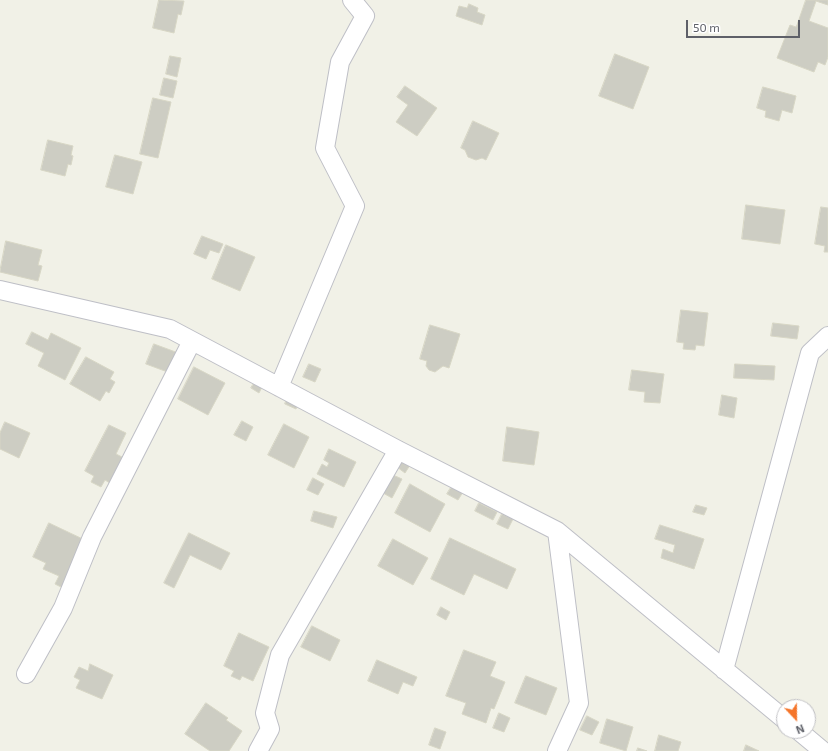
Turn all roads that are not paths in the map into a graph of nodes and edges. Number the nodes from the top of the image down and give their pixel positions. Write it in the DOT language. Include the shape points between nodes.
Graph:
graph roads {
  1 [pos="352,0"];
  2 [pos="0,290"];
  3 [pos="828,336"];
  4 [pos="192,341"];
  5 [pos="279,386"];
  6 [pos="398,450"];
  7 [pos="557,531"];
  8 [pos="724,670"];
  9 [pos="26,674"];
  10 [pos="776,712"];
  11 [pos="808,739"];
  12 [pos="258,751"];
  13 [pos="557,751"];
  14 [pos="823,751"];
  1 -- 5 [label="street" via="365,16 340,62 325,148 355,206"];
  2 -- 4 [label="street" via="170,329"];
  3 -- 8 [label="street" via="810,353"];
  4 -- 5 [label="street"];
  4 -- 9 [label="street" via="92,537 63,608"];
  5 -- 6 [label="street"];
  6 -- 7 [label="street"];
  6 -- 12 [label="street" via="280,655 265,713 270,729"];
  7 -- 8 [label="street"];
  7 -- 13 [label="street" via="579,703"];
  8 -- 10 [label="street"];
  11 -- 14 [label="street"];
}
